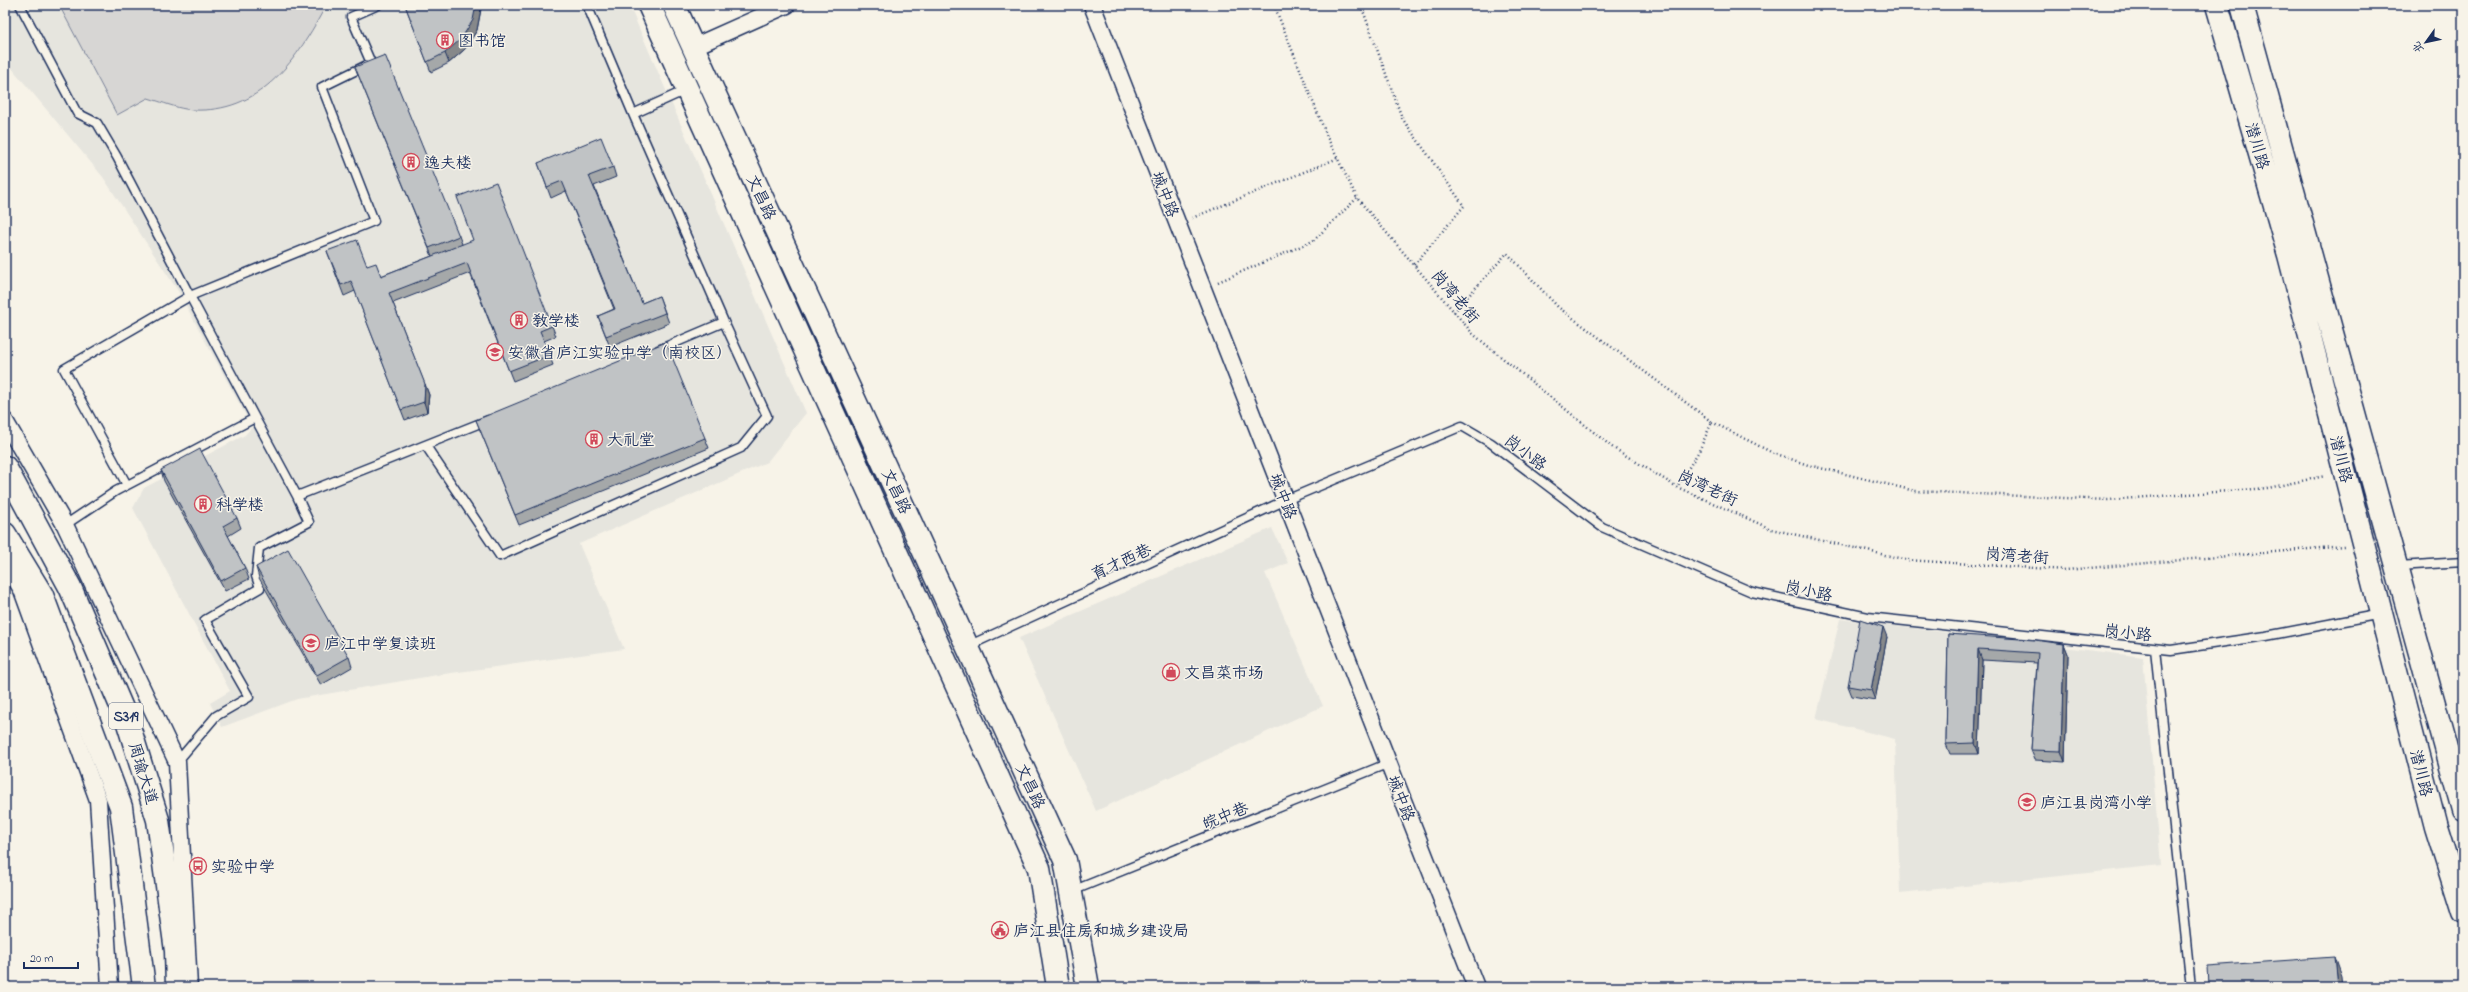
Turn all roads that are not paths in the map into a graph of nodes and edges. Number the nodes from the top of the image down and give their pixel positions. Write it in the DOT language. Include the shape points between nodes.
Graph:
graph roads {
  1 [pos="20,5"];
  2 [pos="378,5"];
  3 [pos="587,5"];
  4 [pos="649,5"];
  5 [pos="674,5"];
  6 [pos="787,5"];
  7 [pos="1092,5"];
  8 [pos="2217,5"];
  9 [pos="2242,5"];
  10 [pos="693,47"];
  11 [pos="687,90"];
  12 [pos="633,114"];
  13 [pos="190,296"];
  14 [pos="724,322"];
  15 [pos="651,352"];
  16 [pos="499,416"];
  17 [pos="255,418"];
  18 [pos="5,421"];
  19 [pos="426,446"];
  20 [pos="5,467"];
  21 [pos="127,485"];
  22 [pos="297,496"];
  23 [pos="1286,500"];
  24 [pos="65,525"];
  25 [pos="5,534"];
  26 [pos="5,561"];
  27 [pos="2463,562"];
  28 [pos="2396,566"];
  29 [pos="2382,614"];
  30 [pos="968,646"];
  31 [pos="2155,649"];
  32 [pos="177,762"];
  33 [pos="1389,763"];
  34 [pos="2463,810"];
  35 [pos="1071,892"];
  36 [pos="2463,913"];
  37 [pos="110,987"];
  38 [pos="144,987"];
  39 [pos="177,987"];
  40 [pos="189,987"];
  41 [pos="1058,987"];
  42 [pos="1088,987"];
  43 [pos="1476,987"];
  44 [pos="2191,987"];
  1 -- 13 [label="lane" via="78,113 97,123"];
  2 -- 13 [label="lane" via="351,17 371,63 322,86 374,221"];
  3 -- 12 [label="lane"];
  4 -- 11 [label="main road, 文昌路"];
  5 -- 10 [label="main road, 文昌路"];
  6 -- 10 [label="street"];
  7 -- 23 [label="street, 城中路"];
  8 -- 29 [label="main road, 潜川路" via="2289,255"];
  9 -- 28 [label="main road, 潜川路"];
  10 -- 30 [label="main road, 文昌路"];
  11 -- 12 [label="lane"];
  11 -- 41 [label="main road, 文昌路" via="1039,868"];
  12 -- 14 [label="lane"];
  13 -- 17 [label="lane"];
  13 -- 21 [label="lane" via="64,369"];
  14 -- 15 [label="lane"];
  14 -- 19 [label="lane" via="767,416 741,448 500,556"];
  16 -- 19 [label="lane"];
  17 -- 21 [label="lane"];
  17 -- 22 [label="lane"];
  18 -- 24 [label="street"];
  19 -- 22 [label="lane"];
  20 -- 39 [label="main road, 周瑜大道 / S319" via="70,586 127,720 158,820 176,951"];
  21 -- 24 [label="lane"];
  22 -- 32 [label="lane" via="309,522 259,548 256,576 260,588 205,620 250,697 216,716"];
  23 -- 30 [label="lane, 育才西巷"];
  23 -- 31 [label="lane, 岗小路" via="1462,426 1491,443 1602,527 1752,592 1868,617"];
  23 -- 33 [label="street, 城中路"];
  24 -- 32 [label="street"];
  25 -- 38 [label="main road, 周瑜大道 / S319" via="42,595 121,807"];
  26 -- 37 [label="street" via="22,590 98,800"];
  27 -- 28 [label="lane"];
  28 -- 34 [label="main road, 潜川路"];
  29 -- 31 [label="lane, 岗小路" via="2195,647"];
  29 -- 36 [label="main road, 潜川路" via="2436,827"];
  30 -- 35 [label="main road, 文昌路" via="1065,860"];
  31 -- 44 [label="lane"];
  32 -- 40 [label="street"];
  33 -- 35 [label="lane, 皖中巷"];
  33 -- 43 [label="street, 城中路"];
  35 -- 42 [label="main road, 文昌路"];
}
